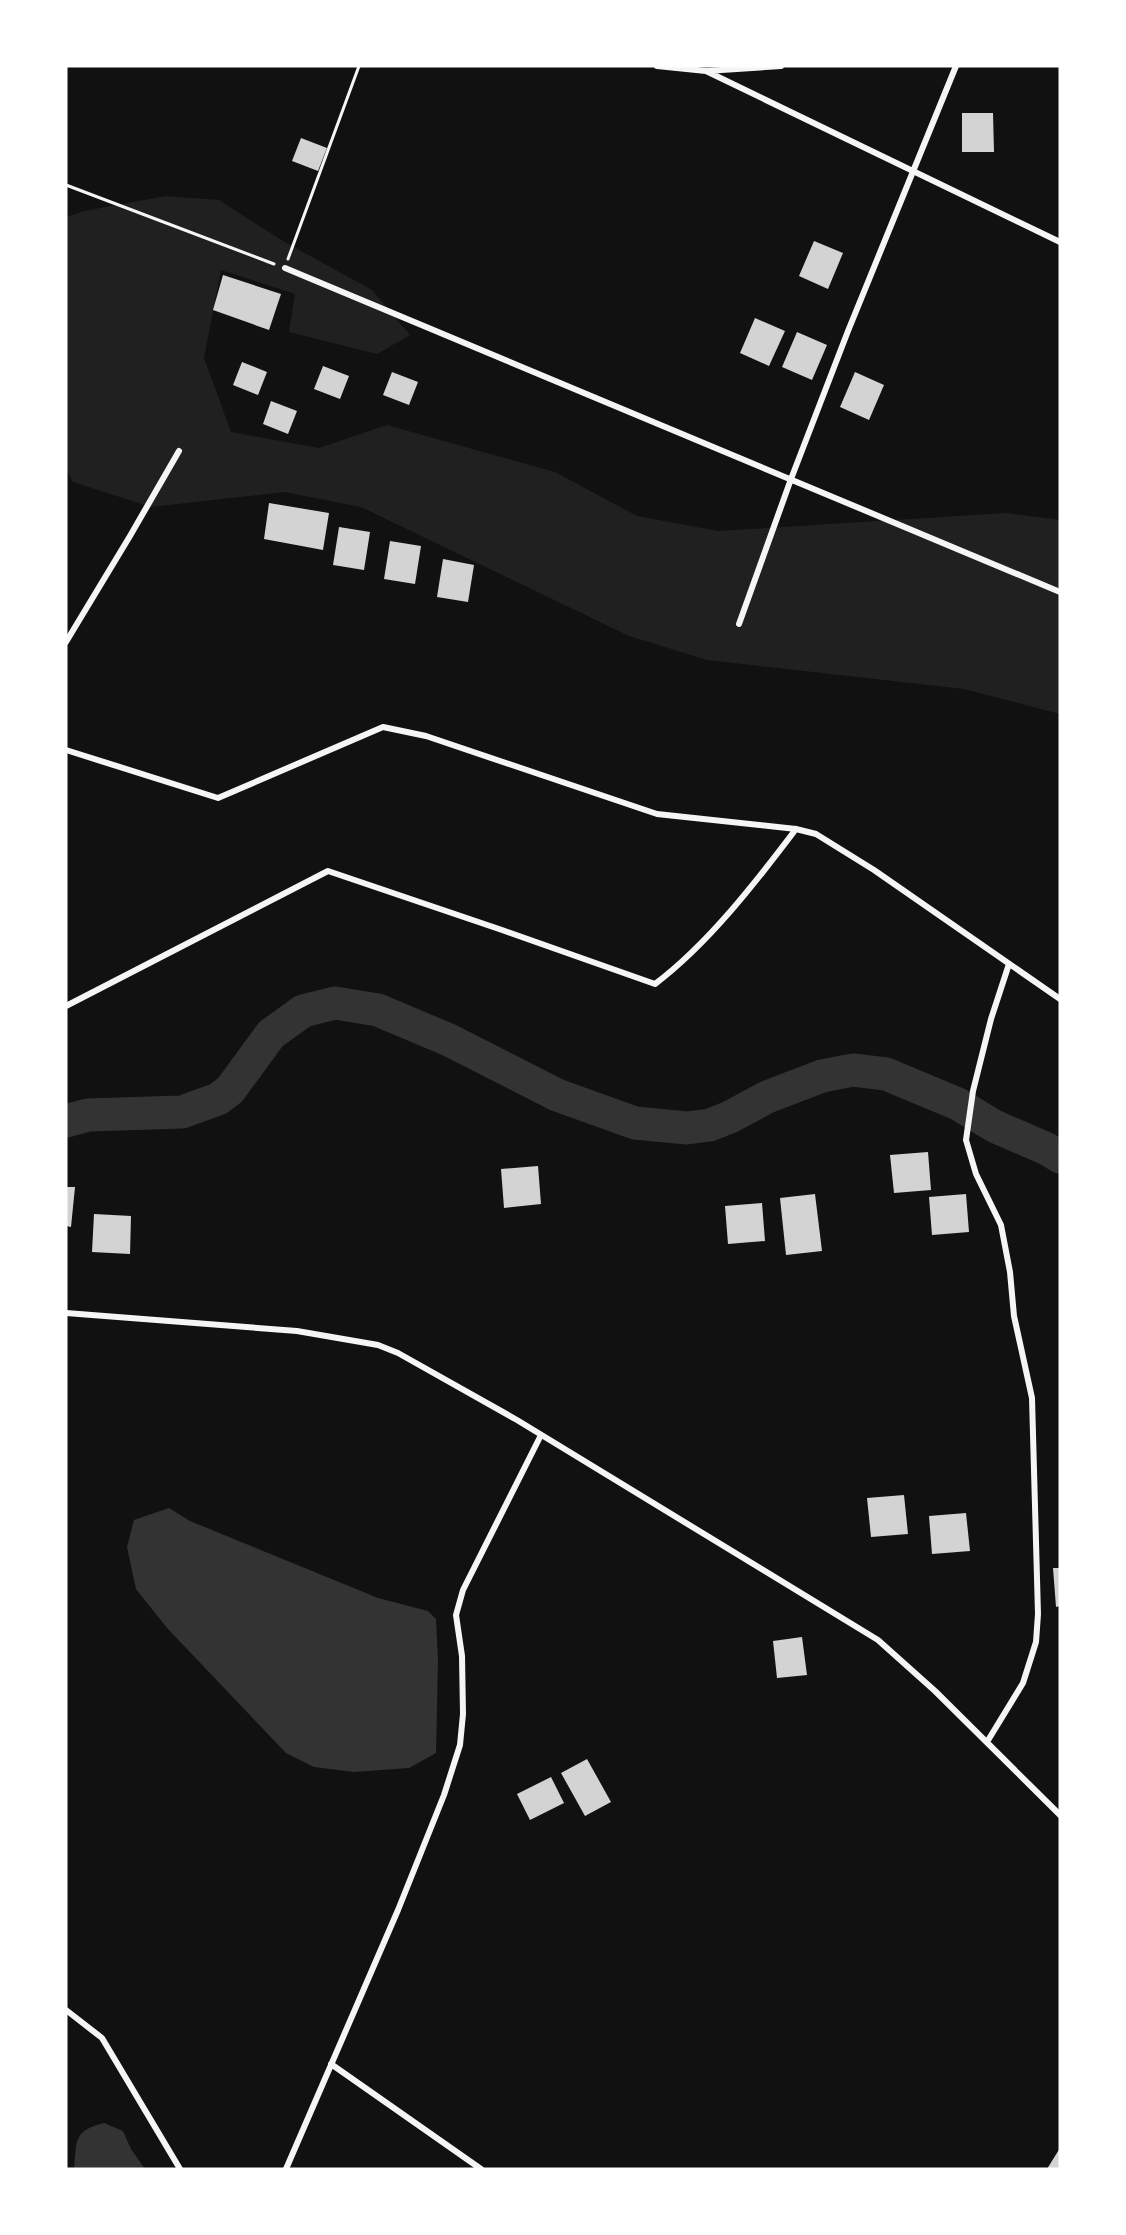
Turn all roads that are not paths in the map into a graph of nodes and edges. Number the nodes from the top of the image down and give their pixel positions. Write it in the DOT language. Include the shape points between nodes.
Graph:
graph roads {
  1 [pos="657,66"];
  2 [pos="781,66"];
  3 [pos="956,66"];
  4 [pos="706,71"];
  5 [pos="913,172"];
  6 [pos="1060,242"];
  7 [pos="285,268"];
  8 [pos="178,451"];
  9 [pos="791,479"];
  10 [pos="1060,592"];
  11 [pos="739,624"];
  12 [pos="66,642"];
  13 [pos="66,750"];
  14 [pos="796,829"];
  15 [pos="1009,964"];
  16 [pos="1060,999"];
  17 [pos="66,1006"];
  18 [pos="66,1313"];
  19 [pos="541,1435"];
  20 [pos="987,1742"];
  21 [pos="1060,1815"];
  22 [pos="66,2010"];
  23 [pos="331,2064"];
  24 [pos="180,2169"];
  25 [pos="286,2169"];
  26 [pos="481,2169"];
  1 -- 4 [label="street"];
  2 -- 4 [label="street"];
  3 -- 5 [label="street"];
  4 -- 5 [label="street"];
  5 -- 6 [label="street"];
  5 -- 9 [label="street"];
  7 -- 9 [label="street"];
  8 -- 12 [label="street"];
  9 -- 10 [label="street"];
  9 -- 11 [label="street"];
  13 -- 14 [label="street" via="218,798 383,727 426,736 657,814"];
  14 -- 15 [label="street" via="816,834 874,870"];
  14 -- 17 [label="street" via="757,882 676,968 655,984 327,871"];
  15 -- 16 [label="street"];
  15 -- 20 [label="street" via="973,1091 966,1140 976,1174 1001,1224 1014,1316 1032,1398 1038,1614 1036,1642 1023,1683"];
  18 -- 19 [label="street" via="297,1331 378,1345"];
  19 -- 20 [label="street" via="878,1640"];
  19 -- 23 [label="street" via="463,1590 456,1615 462,1656 460,1745 406,1889"];
  20 -- 21 [label="street"];
  22 -- 24 [label="street" via="102,2038"];
  23 -- 25 [label="street"];
  23 -- 26 [label="street"];
}
